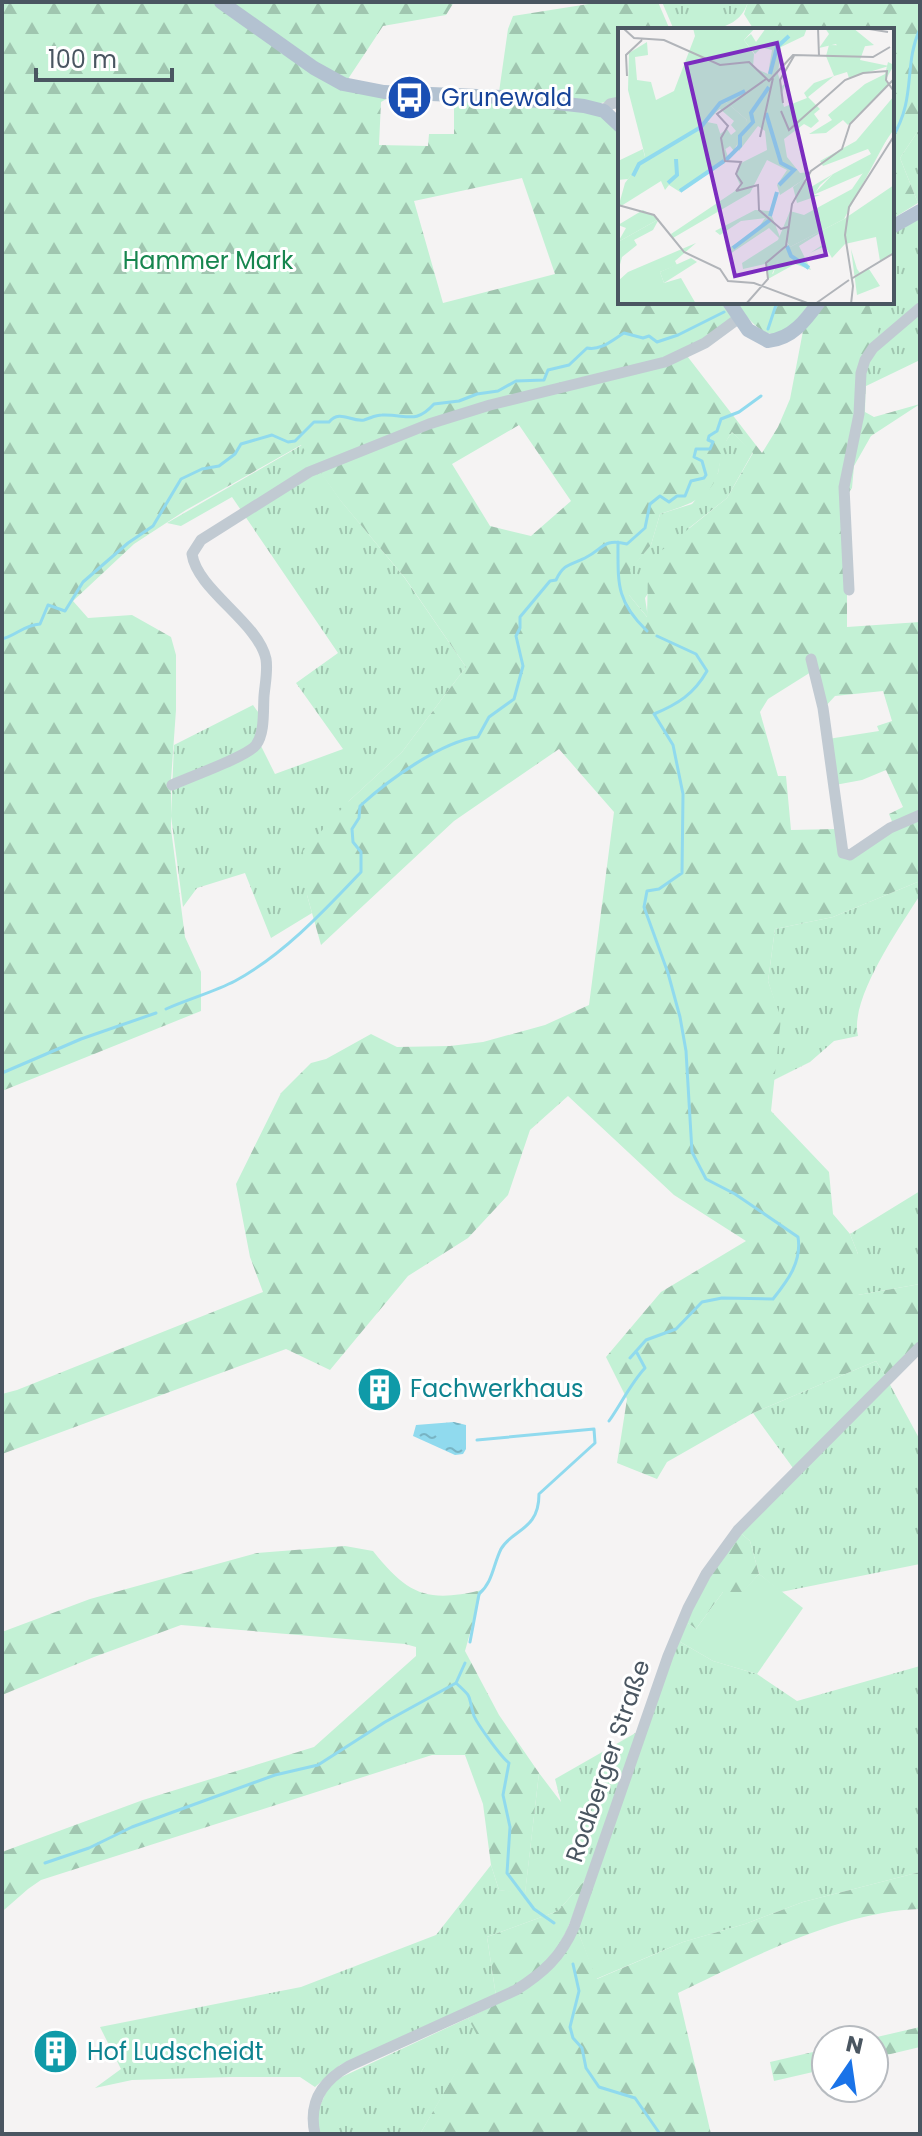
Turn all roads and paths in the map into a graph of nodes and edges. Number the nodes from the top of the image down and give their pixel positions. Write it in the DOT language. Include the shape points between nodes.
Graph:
graph roads {
  1 [pos="221,2"];
  2 [pos="618,102"];
  3 [pos="604,111"];
  4 [pos="618,124"];
  5 [pos="920,211"];
  6 [pos="894,226"];
  7 [pos="730,304"];
  8 [pos="817,304"];
  9 [pos="920,308"];
  10 [pos="739,318"];
  11 [pos="849,590"];
  12 [pos="811,659"];
  13 [pos="172,785"];
  14 [pos="920,815"];
  15 [pos="920,1347"];
  16 [pos="315,2134"];
  1 -- 3 [label="main road" via="343,84"];
  2 -- 3 [label="street"];
  3 -- 4 [label="main road"];
  5 -- 6 [label="main road"];
  7 -- 10 [label="main road"];
  8 -- 10 [label="main road" via="795,330 775,340 753,335"];
  9 -- 11 [label="street" via="873,348 861,373 859,414 844,487"];
  10 -- 13 [label="street" via="705,343 665,362 490,405 309,472 201,540 193,562 266,658 262,725 257,744 245,753"];
  12 -- 14 [label="street" via="843,853 850,855"];
  15 -- 16 [label="street, Rodberger Straße" via="738,1530 706,1574 668,1656 574,1927 556,1960 516,1990 333,2076 314,2105"];
}
